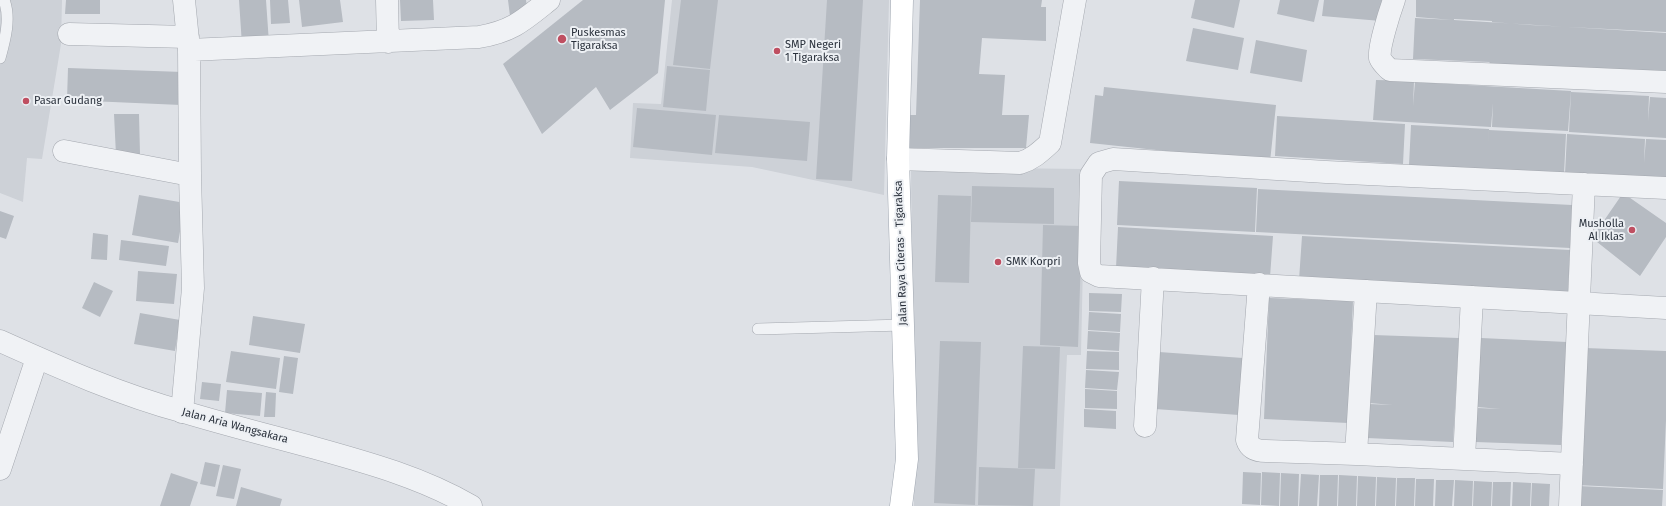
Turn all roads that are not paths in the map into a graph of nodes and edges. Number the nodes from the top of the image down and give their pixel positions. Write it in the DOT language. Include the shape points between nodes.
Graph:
graph roads {
  1 [pos="4,0"];
  2 [pos="184,0"];
  3 [pos="387,0"];
  4 [pos="550,0"];
  5 [pos="902,0"];
  6 [pos="1075,0"];
  7 [pos="1394,0"];
  8 [pos="69,34"];
  9 [pos="388,42"];
  10 [pos="189,44"];
  11 [pos="0,58"];
  12 [pos="1666,82"];
  13 [pos="64,151"];
  14 [pos="898,159"];
  15 [pos="190,175"];
  16 [pos="1584,184"];
  17 [pos="1666,188"];
  18 [pos="1153,278"];
  19 [pos="1259,284"];
  20 [pos="1366,291"];
  21 [pos="1472,297"];
  22 [pos="1579,303"];
  23 [pos="1666,308"];
  24 [pos="904,325"];
  25 [pos="758,329"];
  26 [pos="0,341"];
  27 [pos="36,358"];
  28 [pos="182,412"];
  29 [pos="1144,426"];
  30 [pos="1356,454"];
  31 [pos="1464,459"];
  32 [pos="1572,464"];
  33 [pos="0,469"];
  34 [pos="471,506"];
  35 [pos="901,506"];
  36 [pos="1570,506"];
  1 -- 11 [label="lane" via="6,34"];
  2 -- 10 [label="street"];
  3 -- 9 [label="street"];
  4 -- 9 [label="street" via="519,24 498,34"];
  5 -- 14 [label="main road, Jalan Raya Citeras - Tigaraksa"];
  6 -- 14 [label="street" via="1050,143 1035,157 1020,162"];
  7 -- 12 [label="street" via="1380,52 1383,64 1390,70"];
  8 -- 10 [label="street"];
  9 -- 10 [label="street"];
  10 -- 15 [label="street"];
  13 -- 15 [label="street"];
  14 -- 24 [label="main road, Jalan Raya Citeras - Tigaraksa"];
  15 -- 28 [label="street" via="193,288"];
  16 -- 17 [label="street"];
  16 -- 18 [label="street" via="1113,160 1099,163 1091,175 1091,272 1099,276"];
  16 -- 22 [label="street"];
  18 -- 19 [label="street"];
  18 -- 29 [label="street"];
  19 -- 20 [label="street"];
  19 -- 30 [label="street" via="1248,445 1257,451"];
  20 -- 21 [label="street"];
  20 -- 30 [label="street"];
  21 -- 22 [label="street"];
  21 -- 31 [label="street"];
  22 -- 23 [label="street"];
  22 -- 32 [label="street"];
  24 -- 25 [label="lane"];
  24 -- 35 [label="main road, Jalan Raya Citeras - Tigaraksa" via="908,459"];
  26 -- 27 [label="street, Jalan Aria Wangsakara"];
  27 -- 28 [label="street, Jalan Aria Wangsakara" via="114,389"];
  27 -- 33 [label="street"];
  28 -- 34 [label="street, Jalan Aria Wangsakara" via="363,462 406,476"];
  30 -- 31 [label="street"];
  31 -- 32 [label="street"];
  32 -- 36 [label="street"];
}
